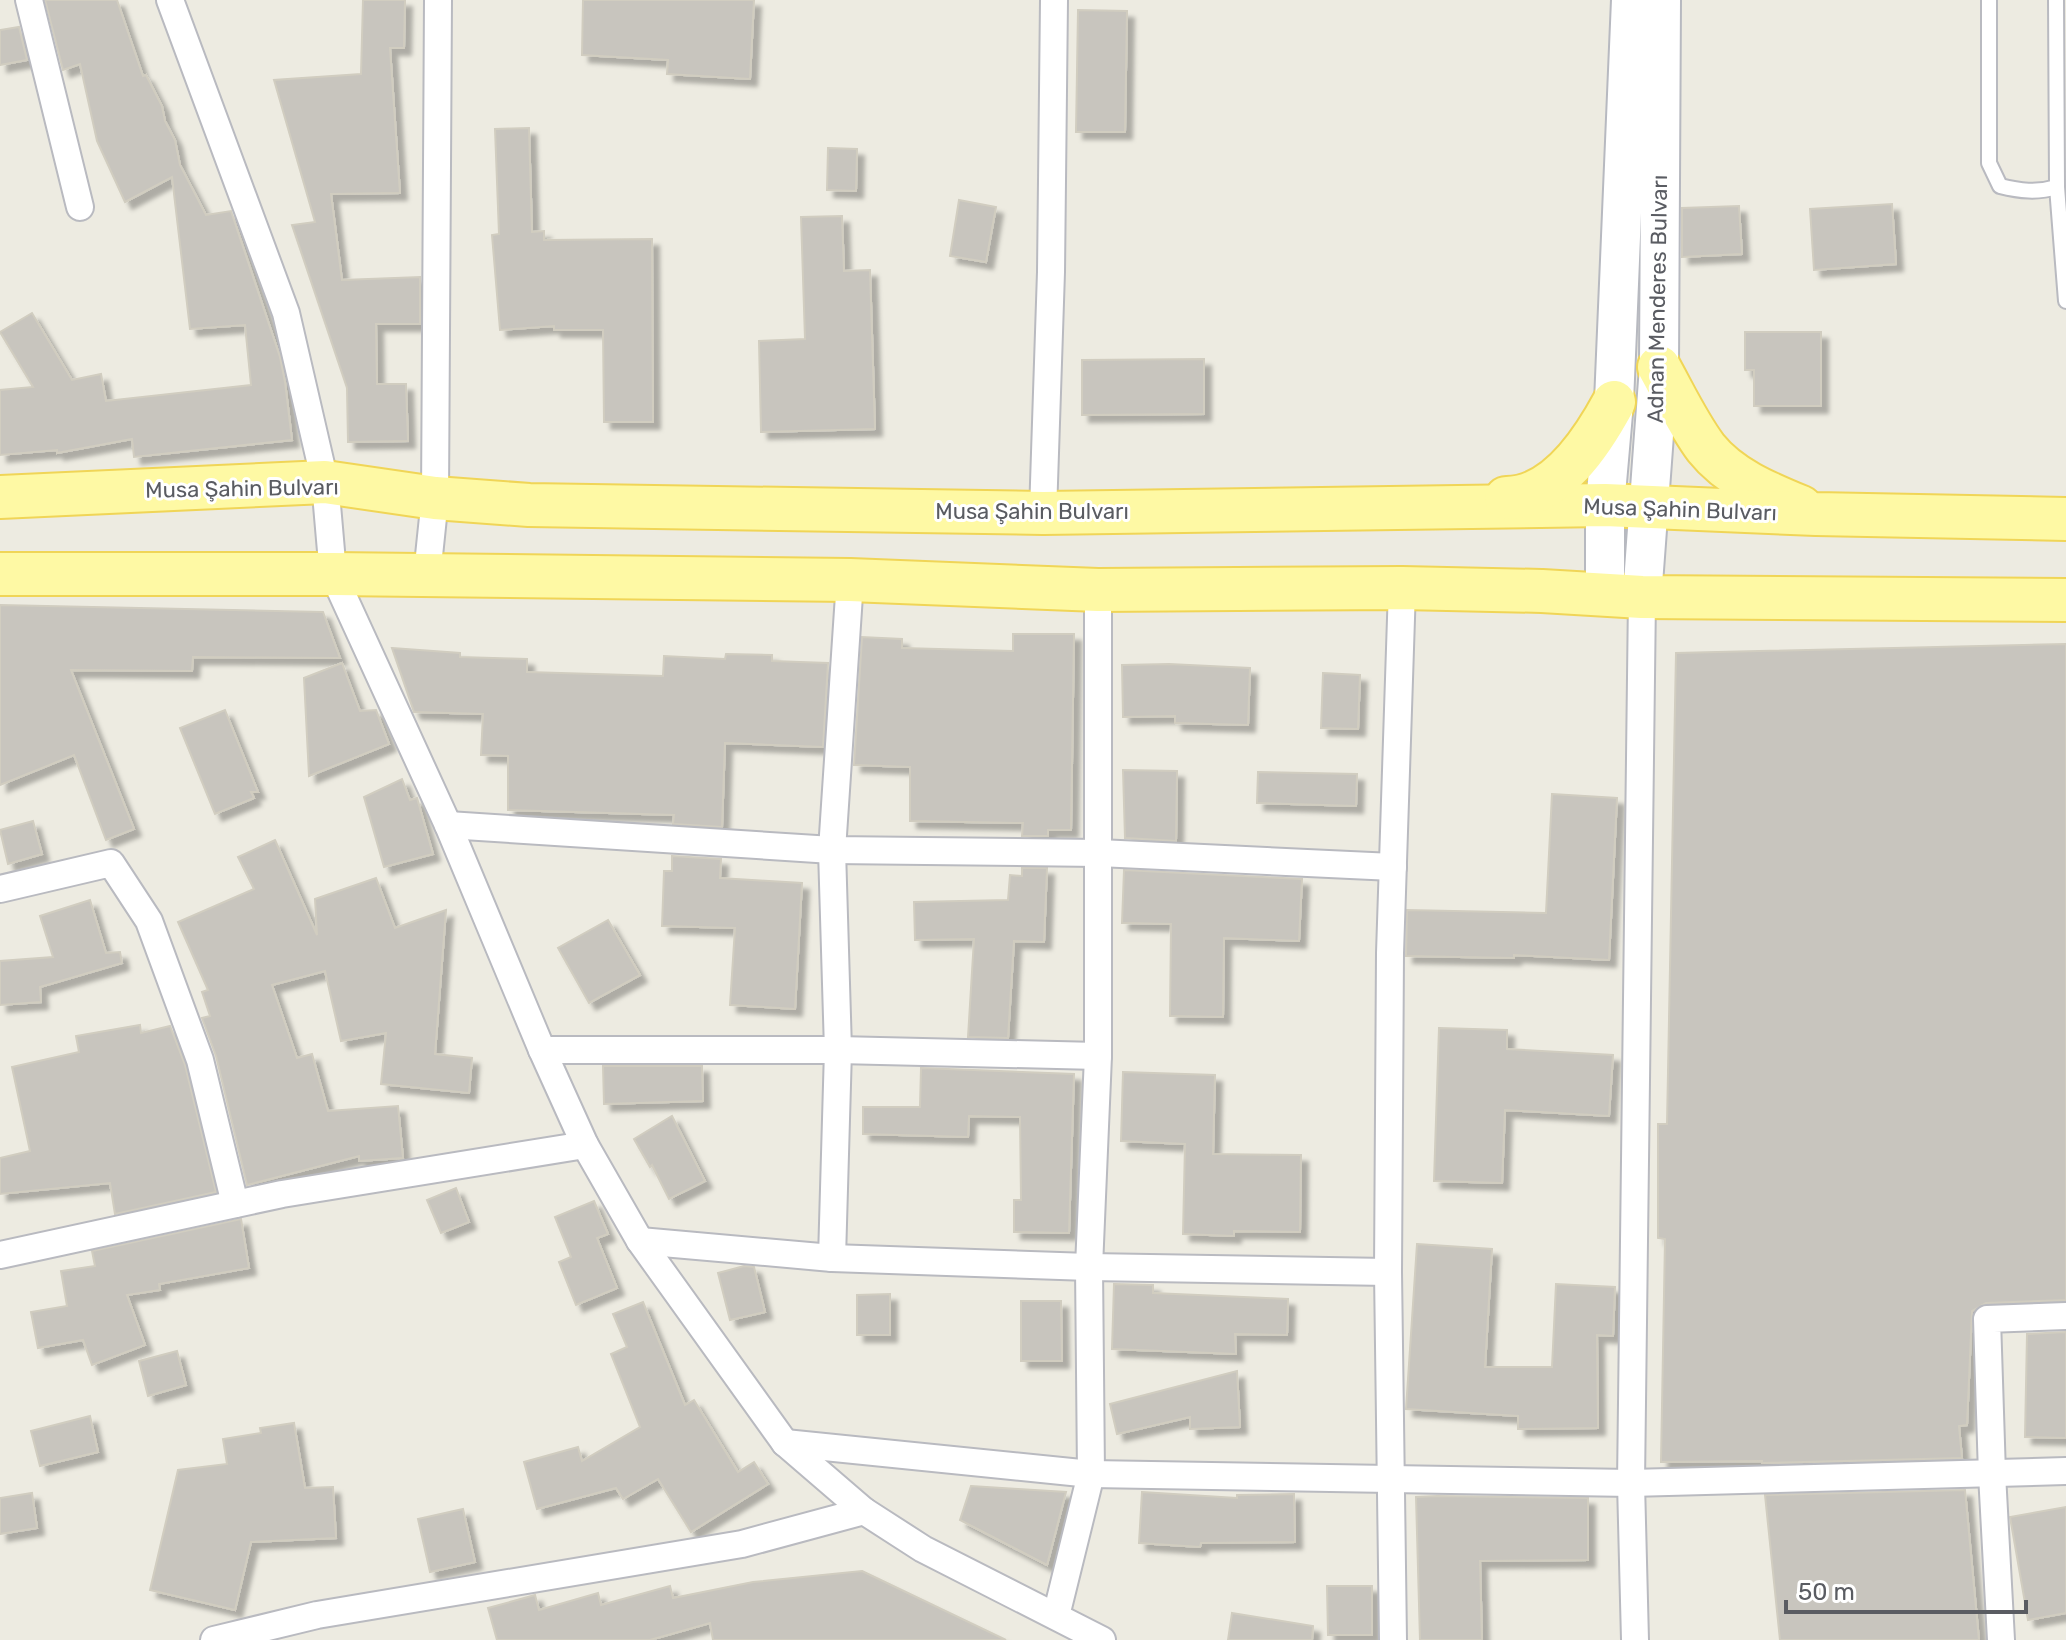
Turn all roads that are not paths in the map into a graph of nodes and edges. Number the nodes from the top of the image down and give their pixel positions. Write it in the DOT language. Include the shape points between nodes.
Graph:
graph roads {
  1 [pos="29,0"];
  2 [pos="170,0"];
  3 [pos="438,0"];
  4 [pos="1054,0"];
  5 [pos="1631,0"];
  6 [pos="1661,0"];
  7 [pos="1989,0"];
  8 [pos="2056,0"];
  9 [pos="2057,187"];
  10 [pos="80,207"];
  11 [pos="2066,301"];
  12 [pos="1659,367"];
  13 [pos="1614,402"];
  14 [pos="325,482"];
  15 [pos="0,497"];
  16 [pos="435,498"];
  17 [pos="1605,505"];
  18 [pos="1650,509"];
  19 [pos="1043,513"];
  20 [pos="1816,514"];
  21 [pos="2066,519"];
  22 [pos="0,574"];
  23 [pos="333,574"];
  24 [pos="427,575"];
  25 [pos="850,580"];
  26 [pos="1402,588"];
  27 [pos="1098,590"];
  28 [pos="1624,596"];
  29 [pos="2066,600"];
  30 [pos="448,825"];
  31 [pos="832,850"];
  32 [pos="1099,853"];
  33 [pos="1393,867"];
  34 [pos="0,889"];
  35 [pos="542,1050"];
  36 [pos="838,1050"];
  37 [pos="1098,1056"];
  38 [pos="585,1145"];
  39 [pos="235,1204"];
  40 [pos="640,1241"];
  41 [pos="0,1255"];
  42 [pos="832,1258"];
  43 [pos="1089,1267"];
  44 [pos="1388,1272"];
  45 [pos="2066,1316"];
  46 [pos="785,1443"];
  47 [pos="2066,1471"];
  48 [pos="1091,1474"];
  49 [pos="1992,1474"];
  50 [pos="1391,1478"];
  51 [pos="1631,1483"];
  52 [pos="864,1511"];
  53 [pos="1056,1616"];
  54 [pos="319,1628"];
  55 [pos="214,1640"];
  56 [pos="1102,1640"];
  57 [pos="1393,1640"];
  58 [pos="1635,1640"];
  59 [pos="2001,1640"];
  1 -- 10 [label="street"];
  2 -- 14 [label="street" via="286,313"];
  3 -- 16 [label="street"];
  4 -- 19 [label="street"];
  5 -- 13 [label="main road, Adnan Menderes Bulvarı"];
  6 -- 12 [label="main road, Adnan Menderes Bulvarı"];
  7 -- 9 [label="lane" via="1989,163 2000,186 2024,191"];
  8 -- 9 [label="lane"];
  9 -- 11 [label="lane"];
  12 -- 18 [label="main road, Adnan Menderes Bulvarı"];
  12 -- 20 [label="main road" via="1707,448 1731,472"];
  13 -- 17 [label="main road, Adnan Menderes Bulvarı"];
  13 -- 19 [label="main road" via="1596,435 1556,478 1515,498 1168,497"];
  14 -- 15 [label="main road, Musa Şahin Bulvarı"];
  14 -- 16 [label="main road, Musa Şahin Bulvarı"];
  14 -- 23 [label="street"];
  16 -- 19 [label="main road, Musa Şahin Bulvarı" via="529,505"];
  16 -- 24 [label="street"];
  17 -- 18 [label="main road, Musa Şahin Bulvarı"];
  17 -- 19 [label="main road, Musa Şahin Bulvarı"];
  17 -- 28 [label="main road, Adnan Menderes Bulvarı"];
  18 -- 20 [label="main road, Musa Şahin Bulvarı"];
  18 -- 28 [label="main road, Adnan Menderes Bulvarı"];
  20 -- 21 [label="main road, Musa Şahin Bulvarı"];
  22 -- 23 [label="main road"];
  23 -- 24 [label="main road"];
  23 -- 30 [label="street"];
  24 -- 25 [label="main road"];
  25 -- 27 [label="main road"];
  25 -- 31 [label="street"];
  26 -- 27 [label="main road"];
  26 -- 28 [label="main road"];
  26 -- 33 [label="street"];
  27 -- 32 [label="street"];
  28 -- 29 [label="main road"];
  28 -- 51 [label="street"];
  30 -- 31 [label="street"];
  30 -- 35 [label="street"];
  31 -- 32 [label="street"];
  31 -- 36 [label="street"];
  32 -- 33 [label="street"];
  32 -- 37 [label="street"];
  33 -- 44 [label="street"];
  34 -- 39 [label="street" via="111,863 149,921 200,1060"];
  35 -- 36 [label="street"];
  35 -- 38 [label="street"];
  36 -- 37 [label="street"];
  36 -- 42 [label="street"];
  37 -- 43 [label="street"];
  38 -- 39 [label="street"];
  38 -- 40 [label="street"];
  39 -- 41 [label="street"];
  40 -- 42 [label="street"];
  40 -- 46 [label="street"];
  42 -- 43 [label="street"];
  43 -- 44 [label="street"];
  43 -- 48 [label="street"];
  44 -- 50 [label="street"];
  45 -- 49 [label="street" via="1987,1319"];
  46 -- 48 [label="street"];
  46 -- 52 [label="street"];
  47 -- 49 [label="street"];
  48 -- 50 [label="street"];
  48 -- 53 [label="street"];
  49 -- 51 [label="street"];
  49 -- 59 [label="street"];
  50 -- 51 [label="street"];
  50 -- 57 [label="street"];
  51 -- 58 [label="street"];
  52 -- 53 [label="street" via="923,1549"];
  52 -- 54 [label="street" via="742,1544"];
  53 -- 56 [label="street"];
  54 -- 55 [label="street"];
}
